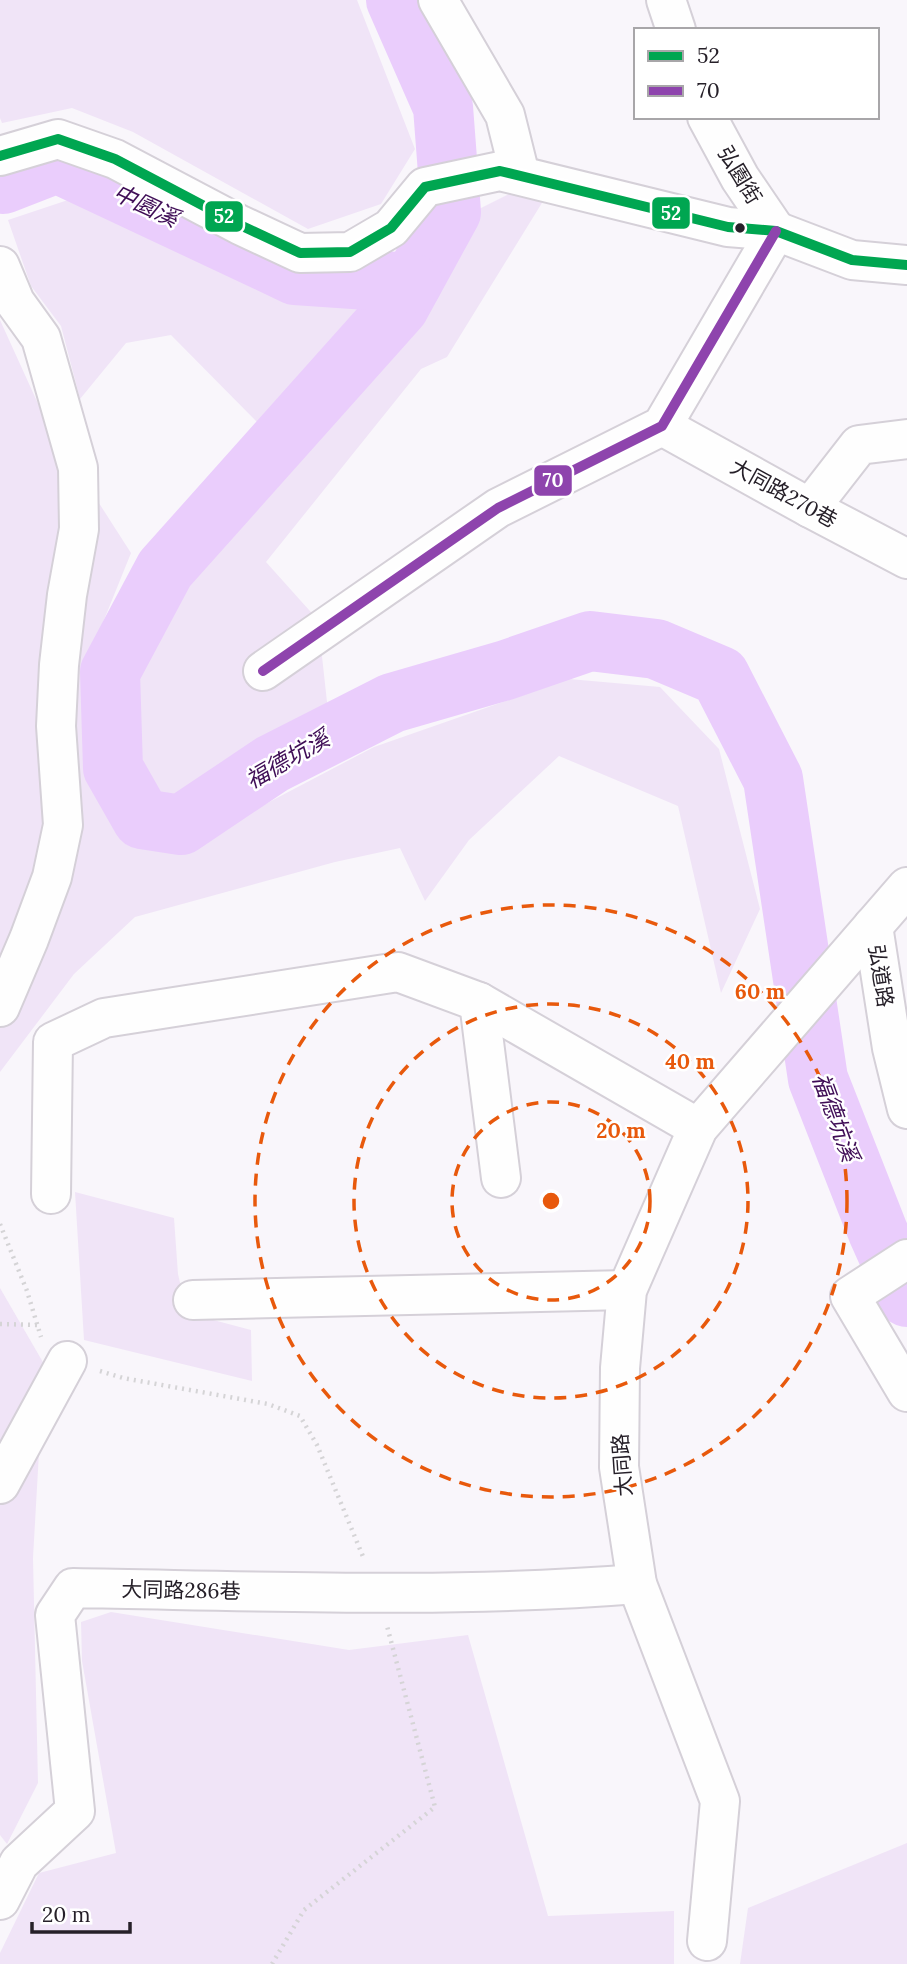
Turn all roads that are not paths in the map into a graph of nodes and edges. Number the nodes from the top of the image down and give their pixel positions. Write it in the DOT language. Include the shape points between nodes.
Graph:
graph roads {
  1 [pos="438,0"];
  2 [pos="666,0"];
  3 [pos="675,28"];
  4 [pos="708,119"];
  5 [pos="0,156"];
  6 [pos="510,173"];
  7 [pos="776,231"];
  8 [pos="907,265"];
  9 [pos="0,266"];
  10 [pos="8,305"];
  11 [pos="662,426"];
  12 [pos="907,439"];
  13 [pos="810,508"];
  14 [pos="907,559"];
  15 [pos="263,671"];
  16 [pos="907,887"];
  17 [pos="873,926"];
  18 [pos="479,1002"];
  19 [pos="0,1007"];
  20 [pos="907,1109"];
  21 [pos="698,1128"];
  22 [pos="502,1178"];
  23 [pos="51,1194"];
  24 [pos="907,1259"];
  25 [pos="627,1290"];
  26 [pos="193,1300"];
  27 [pos="67,1361"];
  28 [pos="907,1392"];
  29 [pos="0,1484"];
  30 [pos="637,1584"];
  31 [pos="0,1900"];
  32 [pos="707,1941"];
  1 -- 6 [label="street" via="505,115"];
  2 -- 3 [label="street"];
  4 -- 7 [label="street, 弘園街"];
  5 -- 6 [label="street" via="58,139 115,159 300,253 350,252 391,228 425,187"];
  6 -- 7 [label="street" via="728,227"];
  7 -- 8 [label="street" via="852,260"];
  7 -- 11 [label="street"];
  9 -- 10 [label="street"];
  10 -- 19 [label="street" via="41,338 78,468 79,529 59,665 56,726 63,825 52,877"];
  11 -- 13 [label="street, 大同路270巷"];
  11 -- 15 [label="street" via="498,508"];
  12 -- 13 [label="street" via="859,445"];
  13 -- 14 [label="street, 大同路270巷"];
  16 -- 17 [label="street"];
  17 -- 20 [label="street, 弘道路" via="892,1048"];
  17 -- 21 [label="street, 大同路"];
  18 -- 21 [label="street"];
  18 -- 22 [label="street"];
  18 -- 23 [label="street" via="398,972 104,1018 53,1042"];
  21 -- 25 [label="street, 大同路"];
  24 -- 28 [label="street" via="849,1296"];
  25 -- 26 [label="street"];
  25 -- 30 [label="street, 大同路" via="619,1467"];
  27 -- 29 [label="street"];
  30 -- 31 [label="street, 大同路286巷" via="378,1594 73,1588 55,1615 75,1811 19,1863"];
  30 -- 32 [label="street, 大同路" via="720,1801"];
}
